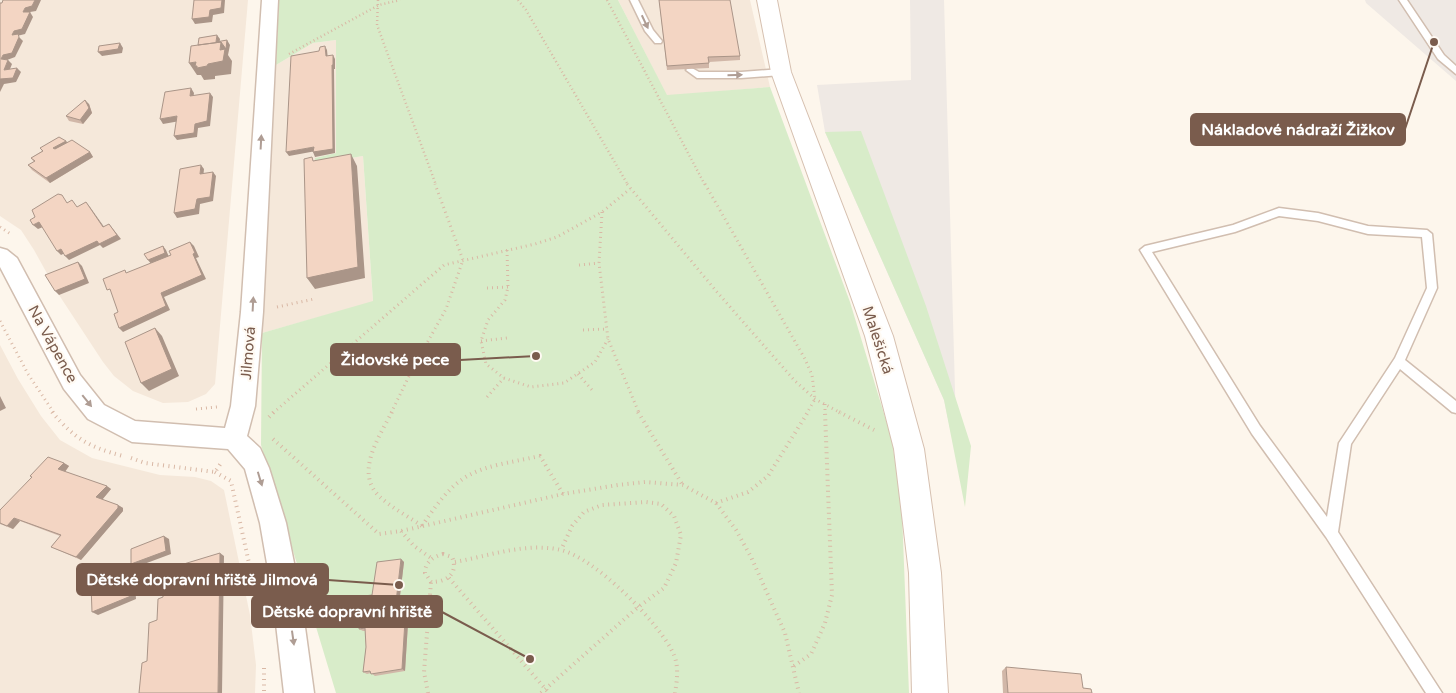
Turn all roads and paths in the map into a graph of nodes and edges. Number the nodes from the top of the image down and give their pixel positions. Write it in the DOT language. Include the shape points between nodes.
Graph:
graph roads {
  1 [pos="270,0"];
  2 [pos="378,0"];
  3 [pos="400,0"];
  4 [pos="518,0"];
  5 [pos="608,0"];
  6 [pos="634,0"];
  7 [pos="767,0"];
  8 [pos="1403,0"];
  9 [pos="379,5"];
  10 [pos="658,41"];
  11 [pos="284,56"];
  12 [pos="690,70"];
  13 [pos="1456,71"];
  14 [pos="781,72"];
  15 [pos="630,189"];
  16 [pos="602,212"];
  17 [pos="0,227"];
  18 [pos="12,235"];
  19 [pos="507,250"];
  20 [pos="0,256"];
  21 [pos="463,260"];
  22 [pos="599,263"];
  23 [pos="579,265"];
  24 [pos="508,287"];
  25 [pos="487,288"];
  26 [pos="314,299"];
  27 [pos="252,312"];
  28 [pos="607,328"];
  29 [pos="583,330"];
  30 [pos="507,338"];
  31 [pos="608,339"];
  32 [pos="481,341"];
  33 [pos="1399,361"];
  34 [pos="578,374"];
  35 [pos="504,378"];
  36 [pos="592,390"];
  37 [pos="487,397"];
  38 [pos="815,399"];
  39 [pos="825,404"];
  40 [pos="242,406"];
  41 [pos="1456,408"];
  42 [pos="187,410"];
  43 [pos="234,439"];
  44 [pos="909,449"];
  45 [pos="215,472"];
  46 [pos="683,485"];
  47 [pos="563,494"];
  48 [pos="716,504"];
  49 [pos="422,526"];
  50 [pos="401,531"];
  51 [pos="1331,534"];
  52 [pos="561,550"];
  53 [pos="431,558"];
  54 [pos="455,562"];
  55 [pos="449,578"];
  56 [pos="431,582"];
  57 [pos="255,594"];
  58 [pos="637,608"];
  59 [pos="264,665"];
  60 [pos="794,666"];
  61 [pos="545,689"];
  62 [pos="264,693"];
  63 [pos="299,693"];
  64 [pos="428,693"];
  65 [pos="541,693"];
  66 [pos="549,693"];
  67 [pos="675,693"];
  68 [pos="799,693"];
  69 [pos="930,693"];
  70 [pos="1434,693"];
  27 -- 1 [label="street, Jilmová, one-way"];
  2 -- 9 [label="path"];
  3 -- 9 [label="path"];
  4 -- 15 [label="path"];
  5 -- 38 [label="path" via="696,169 805,359 812,375"];
  6 -- 10 [label="lane, one-way" via="649,31"];
  7 -- 14 [label="street, Malešická"];
  8 -- 13 [label="lane" via="1440,57"];
  9 -- 11 [label="path"];
  9 -- 21 [label="path" via="377,25"];
  12 -- 14 [label="lane, one-way" via="697,75"];
  14 -- 44 [label="street, Malešická" via="879,336"];
  15 -- 16 [label="path"];
  15 -- 38 [label="path" via="794,380"];
  16 -- 19 [label="path" via="551,239"];
  16 -- 22 [label="path"];
  17 -- 18 [label="path"];
  19 -- 21 [label="path"];
  19 -- 24 [label="path"];
  20 -- 43 [label="street, Na Vápence, one-way" via="10,264 72,382 96,412 132,431"];
  21 -- 43 [label="path" via="444,265 265,421"];
  21 -- 49 [label="path" via="446,309 412,370 368,467 370,484 380,497"];
  22 -- 23 [label="path"];
  22 -- 28 [label="path"];
  24 -- 25 [label="path"];
  24 -- 32 [label="path" via="505,300 488,320"];
  26 -- 27 [label="path"];
  27 -- 40 [label="street, Jilmová"];
  28 -- 29 [label="path"];
  28 -- 31 [label="path"];
  30 -- 32 [label="path"];
  31 -- 34 [label="path" via="595,362"];
  31 -- 46 [label="path" via="639,413"];
  32 -- 35 [label="path" via="486,364"];
  33 -- 41 [label="lane"];
  33 -- 51 [label="lane" via="1345,443"];
  33 -- 51 [label="lane" via="1432,288 1427,234 1368,230 1318,217 1279,212 1235,228 1145,250 1256,430"];
  34 -- 35 [label="path" via="564,383 531,387"];
  34 -- 36 [label="path"];
  35 -- 37 [label="path"];
  38 -- 39 [label="path"];
  38 -- 48 [label="path" via="768,476 748,492"];
  39 -- 44 [label="path"];
  39 -- 60 [label="path" via="832,594 819,639 811,654"];
  40 -- 42 [label="path"];
  40 -- 43 [label="street, Jilmová"];
  43 -- 50 [label="path" via="264,436 272,439 379,534"];
  43 -- 63 [label="street, one-way" via="251,456 257,468 273,523 288,598"];
  44 -- 69 [label="street, Malešická" via="925,573"];
  45 -- 57 [label="path" via="231,481"];
  46 -- 47 [label="path" via="645,482"];
  46 -- 48 [label="path"];
  47 -- 49 [label="path"];
  47 -- 49 [label="path" via="540,456 463,477 438,501"];
  48 -- 60 [label="path" via="751,557 785,632"];
  49 -- 50 [label="path"];
  50 -- 53 [label="path"];
  51 -- 70 [label="lane"];
  52 -- 54 [label="path" via="530,549"];
  52 -- 58 [label="path" via="600,572"];
  52 -- 58 [label="path" via="572,526 584,512 602,505 661,504 674,516 681,535 676,563 664,588"];
  53 -- 54 [label="path" via="442,554 452,557"];
  53 -- 56 [label="path" via="424,571"];
  54 -- 55 [label="path"];
  55 -- 56 [label="path"];
  55 -- 61 [label="path"];
  56 -- 64 [label="path" via="424,672"];
  58 -- 61 [label="path"];
  58 -- 67 [label="path" via="665,639 675,656 678,680"];
  59 -- 62 [label="path"];
  60 -- 68 [label="path"];
  61 -- 65 [label="path"];
  61 -- 66 [label="path"];
}
